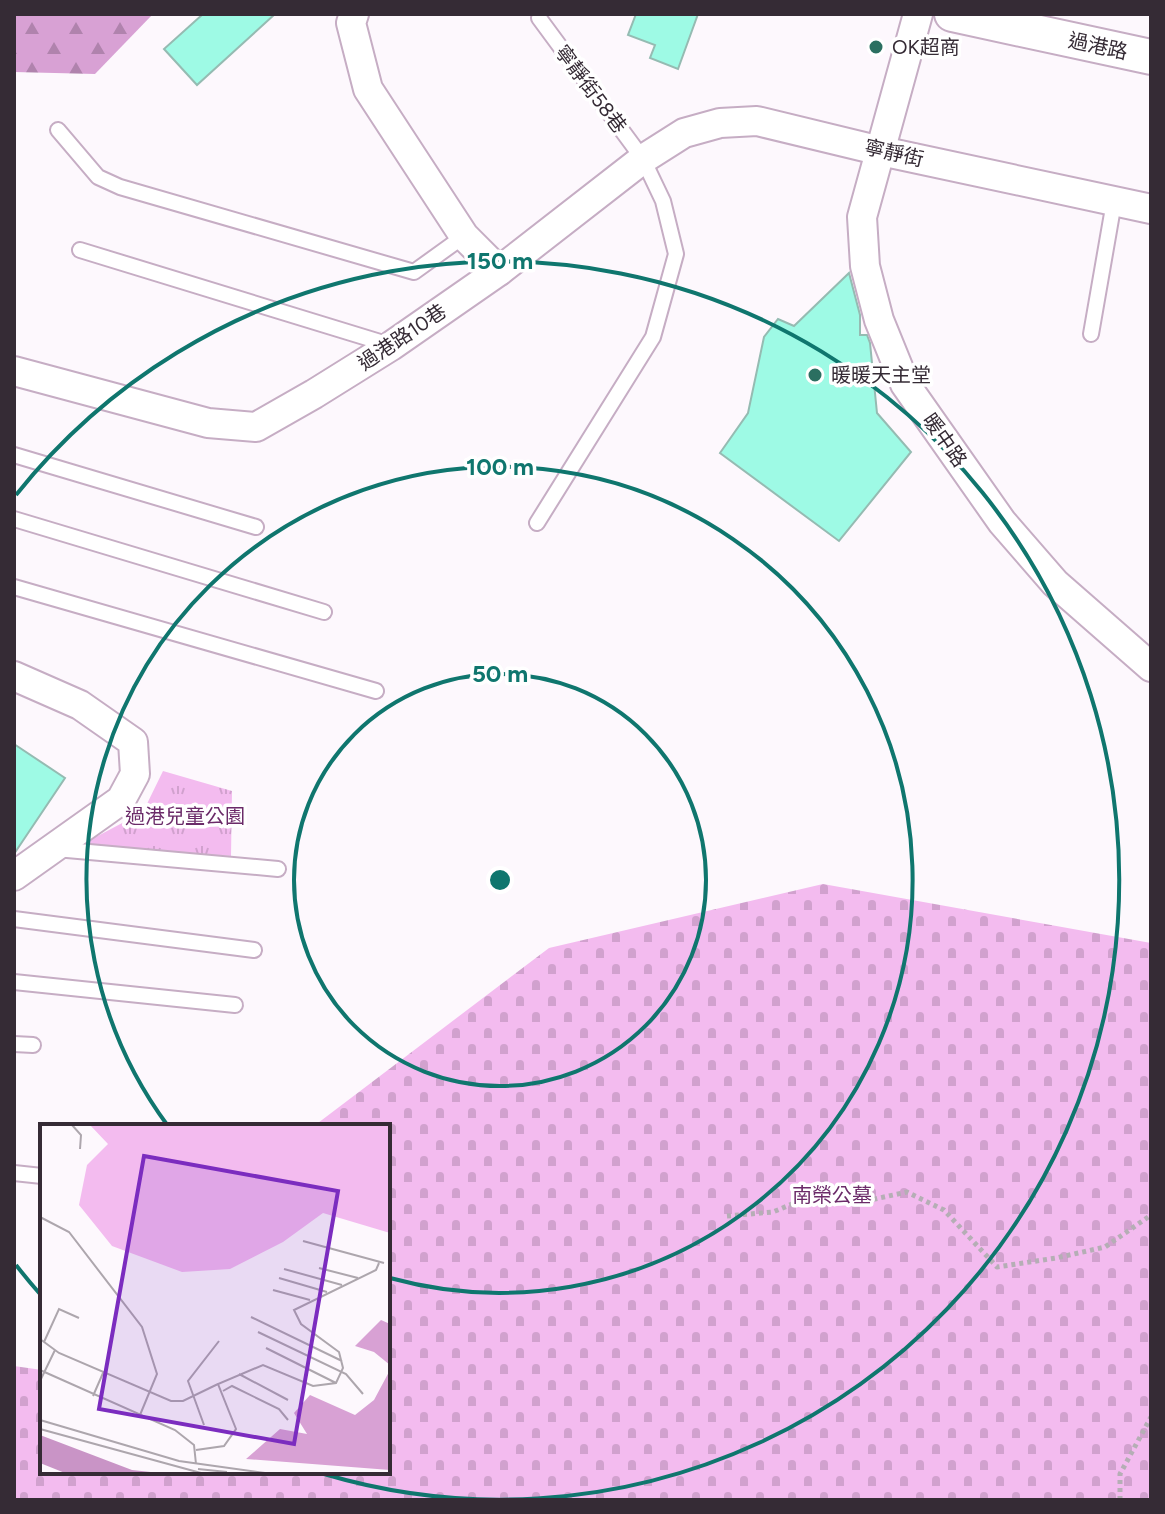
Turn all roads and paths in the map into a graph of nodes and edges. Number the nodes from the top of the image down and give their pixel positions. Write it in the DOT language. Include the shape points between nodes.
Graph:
graph roads {
  1 [pos="354,14"];
  2 [pos="918,14"];
  3 [pos="952,14"];
  4 [pos="539,18"];
  5 [pos="1151,57"];
  6 [pos="58,130"];
  7 [pos="881,151"];
  8 [pos="643,159"];
  9 [pos="1114,202"];
  10 [pos="1151,209"];
  11 [pos="464,236"];
  12 [pos="80,250"];
  13 [pos="499,271"];
  14 [pos="1091,334"];
  15 [pos="391,346"];
  16 [pos="14,371"];
  17 [pos="14,455"];
  18 [pos="14,519"];
  19 [pos="537,523"];
  20 [pos="256,527"];
  21 [pos="14,587"];
  22 [pos="324,612"];
  23 [pos="1151,667"];
  24 [pos="14,676"];
  25 [pos="376,691"];
  26 [pos="51,849"];
  27 [pos="278,869"];
  28 [pos="14,876"];
  29 [pos="14,919"];
  30 [pos="254,950"];
  31 [pos="14,982"];
  32 [pos="235,1005"];
  33 [pos="14,1044"];
  34 [pos="33,1045"];
  35 [pos="14,1173"];
  36 [pos="40,1176"];
  37 [pos="1151,1215"];
  38 [pos="727,1216"];
  39 [pos="1151,1417"];
  40 [pos="1120,1500"];
  1 -- 11 [label="street" via="351,23 368,89"];
  2 -- 7 [label="street, 暖中路"];
  3 -- 5 [label="street, 過港路"];
  4 -- 8 [label="lane, 寧靜街58巷"];
  6 -- 11 [label="lane" via="98,177 120,187 414,272"];
  7 -- 8 [label="street, 寧靜街" via="757,121 720,123 684,133"];
  7 -- 9 [label="street, 寧靜街"];
  7 -- 23 [label="street, 暖中路" via="862,217 865,266 879,320 905,384 1002,522 1055,583"];
  8 -- 13 [label="street, 寧靜街"];
  8 -- 19 [label="lane, 寧靜街58巷" via="663,201 676,254 653,337"];
  9 -- 10 [label="street, 寧靜街"];
  9 -- 14 [label="lane"];
  11 -- 13 [label="street"];
  12 -- 15 [label="lane"];
  13 -- 15 [label="street, 過港路10巷"];
  15 -- 16 [label="street, 過港路10巷" via="256,427 208,423"];
  17 -- 20 [label="lane"];
  18 -- 22 [label="lane"];
  21 -- 25 [label="lane"];
  24 -- 26 [label="street" via="80,705 133,742 135,774 121,800"];
  26 -- 27 [label="lane"];
  26 -- 28 [label="street"];
  29 -- 30 [label="lane"];
  31 -- 32 [label="lane"];
  33 -- 34 [label="lane"];
  35 -- 36 [label="lane"];
  37 -- 38 [label="path" via="1105,1247 997,1267 944,1210 907,1192 861,1202 821,1192 773,1212"];
  39 -- 40 [label="path" via="1120,1474"];
}
